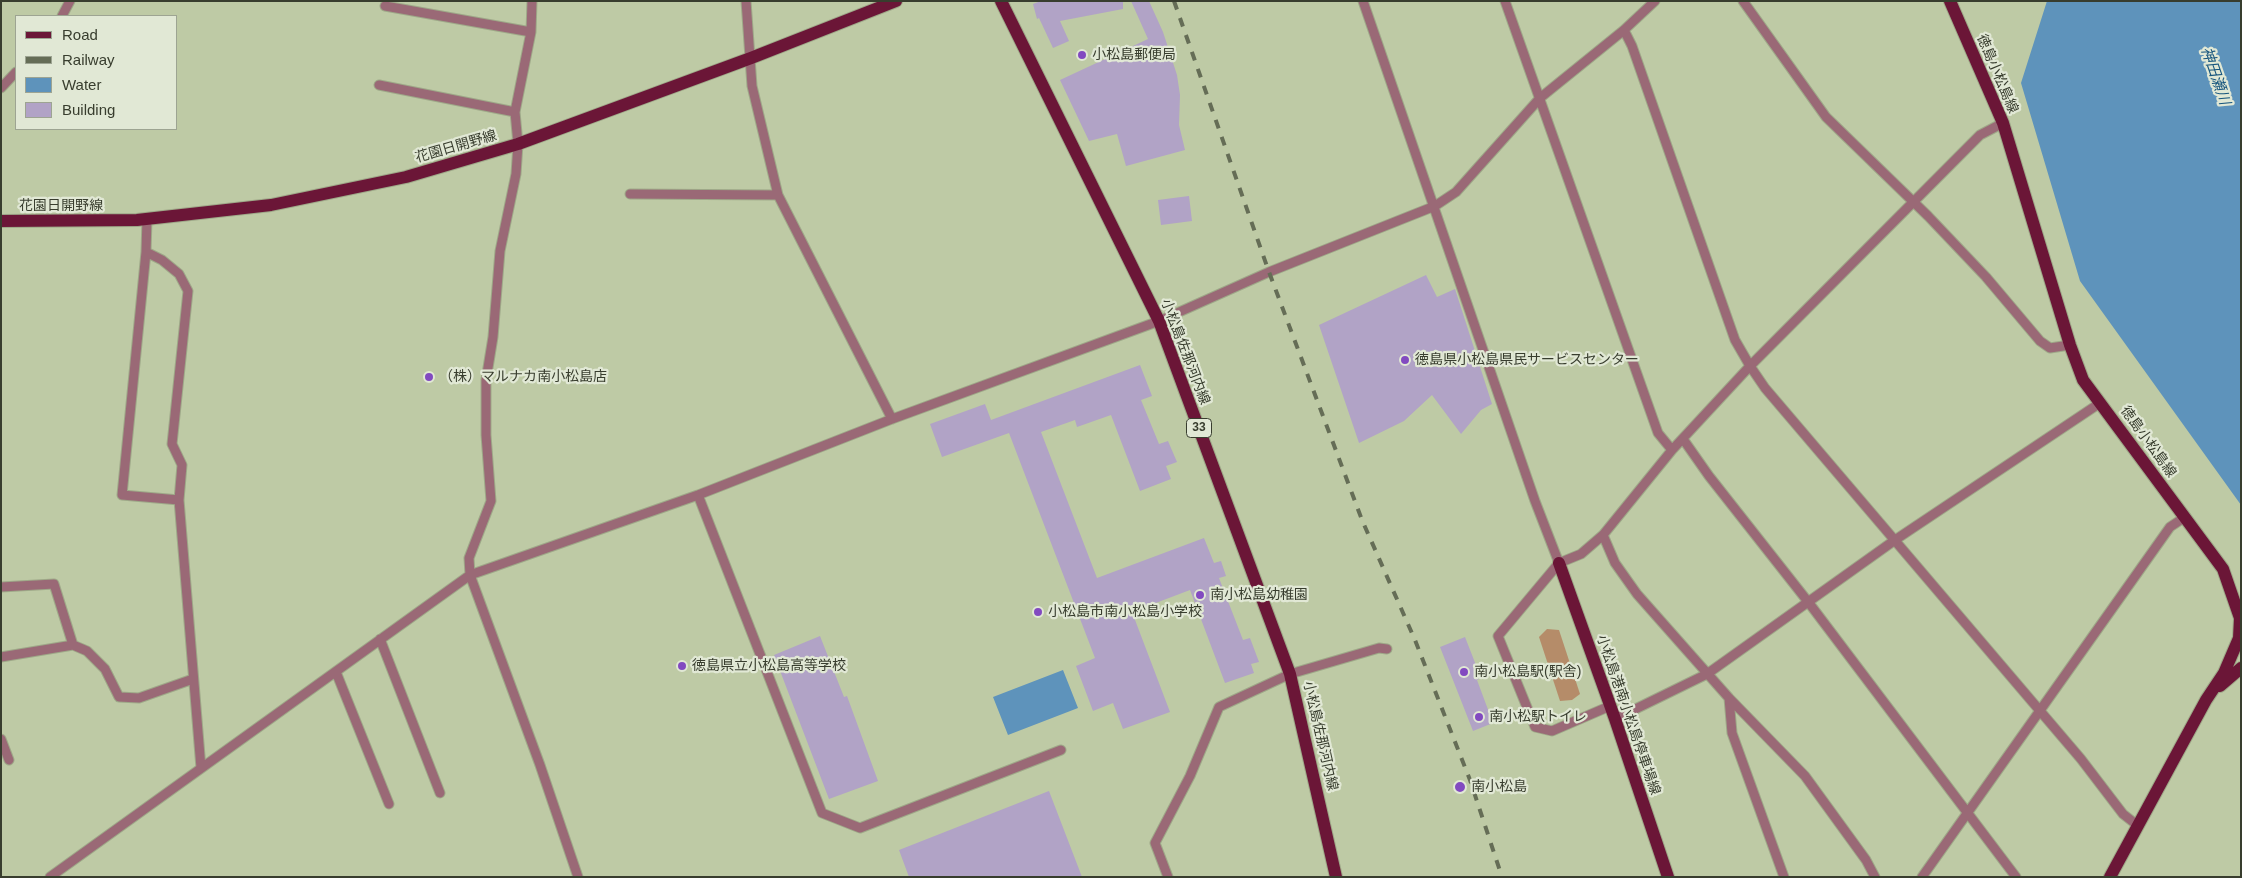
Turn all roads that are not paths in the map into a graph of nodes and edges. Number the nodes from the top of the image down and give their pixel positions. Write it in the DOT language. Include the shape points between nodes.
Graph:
graph roads {
  1 [pos="70,1"];
  2 [pos="532,1"];
  3 [pos="746,1"];
  4 [pos="896,1"];
  5 [pos="1001,1"];
  6 [pos="1363,1"];
  7 [pos="1505,1"];
  8 [pos="1655,1"];
  9 [pos="1743,1"];
  10 [pos="1950,1"];
  11 [pos="385,6"];
  12 [pos="63,15"];
  13 [pos="1624,30"];
  14 [pos="531,32"];
  15 [pos="751,58"];
  16 [pos="15,73"];
  17 [pos="379,85"];
  18 [pos="1,88"];
  19 [pos="1540,98"];
  20 [pos="515,112"];
  21 [pos="2003,123"];
  22 [pos="518,144"];
  23 [pos="630,194"];
  24 [pos="778,195"];
  25 [pos="1912,202"];
  26 [pos="1435,206"];
  27 [pos="147,219"];
  28 [pos="1,221"];
  29 [pos="146,252"];
  30 [pos="1160,322"];
  31 [pos="2070,345"];
  32 [pos="1750,366"];
  33 [pos="2100,403"];
  34 [pos="892,418"];
  35 [pos="1683,439"];
  36 [pos="1672,450"];
  37 [pos="698,495"];
  38 [pos="179,500"];
  39 [pos="2185,517"];
  40 [pos="1603,535"];
  41 [pos="1895,540"];
  42 [pos="1559,563"];
  43 [pos="2223,569"];
  44 [pos="470,575"];
  45 [pos="1,586"];
  46 [pos="2241,592"];
  47 [pos="1809,602"];
  48 [pos="380,639"];
  49 [pos="73,645"];
  50 [pos="1387,649"];
  51 [pos="1,658"];
  52 [pos="336,672"];
  53 [pos="2239,673"];
  54 [pos="1290,674"];
  55 [pos="1707,674"];
  56 [pos="192,679"];
  57 [pos="1729,698"];
  58 [pos="2206,700"];
  59 [pos="1610,706"];
  60 [pos="2040,710"];
  61 [pos="1614,719"];
  62 [pos="1,739"];
  63 [pos="1061,750"];
  64 [pos="9,760"];
  65 [pos="201,768"];
  66 [pos="440,793"];
  67 [pos="389,804"];
  68 [pos="1968,814"];
  69 [pos="2137,825"];
  70 [pos="50,877"];
  71 [pos="578,877"];
  72 [pos="1168,877"];
  73 [pos="1336,877"];
  74 [pos="1668,877"];
  75 [pos="1784,877"];
  76 [pos="1875,877"];
  77 [pos="1922,877"];
  78 [pos="2016,877"];
  79 [pos="2110,877"];
  1 -- 12 [label="street"];
  2 -- 14 [label="street"];
  3 -- 15 [label="street"];
  4 -- 15 [label="main road, 花園日開野線"];
  5 -- 30 [label="main road, 小松島佐那河内線 / 33"];
  6 -- 26 [label="street"];
  7 -- 19 [label="street"];
  8 -- 13 [label="street"];
  9 -- 25 [label="street" via="1826,117"];
  10 -- 21 [label="main road, 徳島小松島線"];
  11 -- 14 [label="street"];
  13 -- 19 [label="street"];
  13 -- 32 [label="street" via="1735,340"];
  14 -- 20 [label="street"];
  15 -- 22 [label="main road, 花園日開野線"];
  15 -- 24 [label="street" via="752,86"];
  16 -- 18 [label="street"];
  17 -- 20 [label="street"];
  19 -- 26 [label="street" via="1456,192"];
  19 -- 36 [label="street" via="1658,433"];
  20 -- 22 [label="street"];
  21 -- 25 [label="street" via="1980,135"];
  21 -- 31 [label="main road, 徳島小松島線"];
  22 -- 27 [label="main road, 花園日開野線" via="406,176 271,205"];
  22 -- 44 [label="street" via="516,174 500,252 486,380 491,501 469,558"];
  23 -- 24 [label="street"];
  24 -- 34 [label="street"];
  25 -- 31 [label="street" via="1986,277 2040,341 2050,348"];
  25 -- 32 [label="street"];
  26 -- 30 [label="street" via="1270,272"];
  26 -- 42 [label="street"];
  27 -- 28 [label="main road, 花園日開野線"];
  27 -- 29 [label="street"];
  29 -- 38 [label="street" via="179,274 188,292 172,444 182,465"];
  29 -- 38 [label="street" via="122,495"];
  30 -- 34 [label="street"];
  30 -- 54 [label="main road, 小松島佐那河内線 / 33"];
  31 -- 33 [label="main road, 徳島小松島線" via="2083,380"];
  32 -- 35 [label="street"];
  32 -- 41 [label="street"];
  33 -- 39 [label="main road, 徳島小松島線"];
  33 -- 41 [label="street"];
  34 -- 37 [label="street"];
  35 -- 36 [label="street"];
  35 -- 47 [label="street"];
  36 -- 40 [label="street"];
  37 -- 44 [label="street"];
  37 -- 63 [label="street" via="822,813 860,828"];
  38 -- 56 [label="street"];
  39 -- 43 [label="main road, 徳島小松島線"];
  39 -- 60 [label="street" via="2170,527"];
  40 -- 42 [label="street" via="1581,554"];
  40 -- 55 [label="street" via="1615,563 1637,594"];
  41 -- 47 [label="street"];
  41 -- 60 [label="street"];
  42 -- 59 [label="main road, 小松島港南小松島停車場線"];
  42 -- 59 [label="street" via="1498,636 1535,727 1552,730"];
  43 -- 46 [label="main road"];
  43 -- 58 [label="main road, 徳島小松島線" via="2240,618 2239,638 2224,673"];
  44 -- 48 [label="street"];
  44 -- 71 [label="street"];
  45 -- 49 [label="street" via="54,584"];
  47 -- 55 [label="street"];
  47 -- 68 [label="street"];
  48 -- 52 [label="street"];
  48 -- 66 [label="street"];
  49 -- 51 [label="street"];
  49 -- 56 [label="street" via="87,650 105,669 119,697 139,698"];
  50 -- 54 [label="street" via="1379,648"];
  52 -- 65 [label="street"];
  52 -- 67 [label="street"];
  53 -- 58 [label="main road"];
  54 -- 72 [label="street" via="1219,707 1190,776 1155,843"];
  54 -- 73 [label="main road, 小松島佐那河内線 / 33"];
  55 -- 57 [label="street"];
  55 -- 61 [label="street"];
  56 -- 65 [label="street"];
  57 -- 75 [label="street" via="1732,733"];
  57 -- 76 [label="street" via="1805,776"];
  58 -- 69 [label="main road, 徳島小松島線"];
  59 -- 61 [label="main road, 小松島港南小松島停車場線"];
  60 -- 68 [label="street"];
  60 -- 69 [label="street" via="2123,814"];
  61 -- 74 [label="main road, 小松島港南小松島停車場線"];
  62 -- 64 [label="street"];
  65 -- 70 [label="street"];
  68 -- 77 [label="street"];
  68 -- 78 [label="street"];
  69 -- 79 [label="main road, 徳島小松島線"];
}
